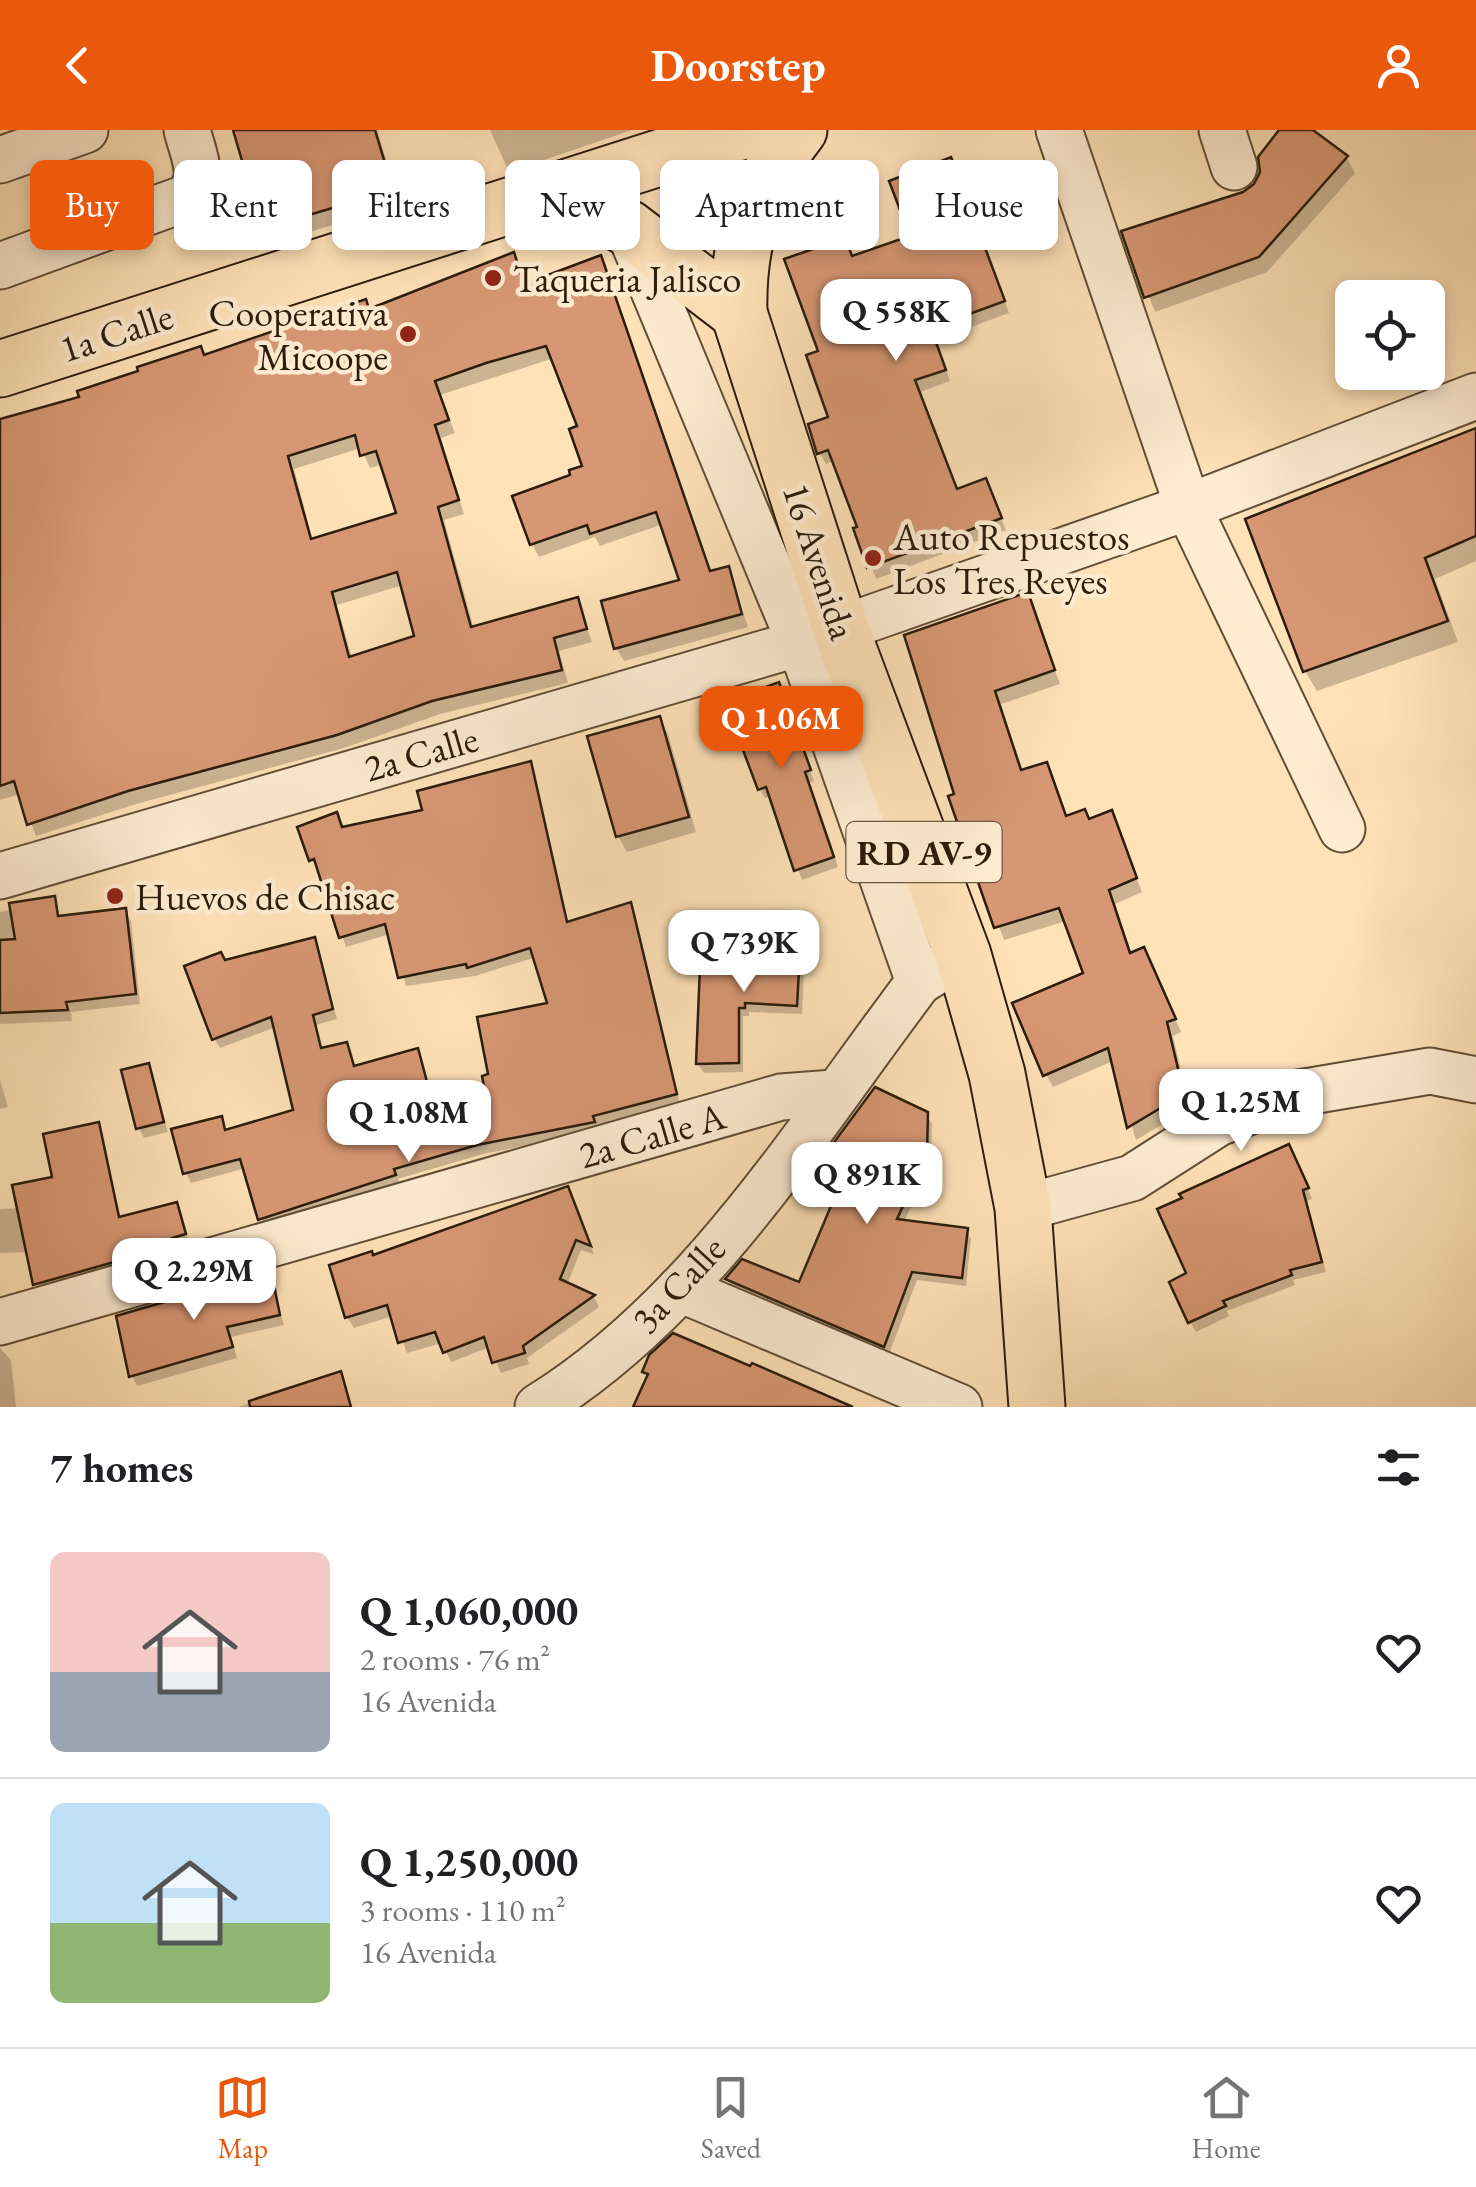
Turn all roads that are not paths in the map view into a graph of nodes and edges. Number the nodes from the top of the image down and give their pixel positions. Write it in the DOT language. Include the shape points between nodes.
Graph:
graph roads {
  1 [pos="86,130"];
  2 [pos="187,130"];
  3 [pos="664,130"];
  4 [pos="746,130"];
  5 [pos="799,130"];
  6 [pos="1059,130"];
  7 [pos="0,160"];
  8 [pos="596,160"];
  9 [pos="628,160"];
  10 [pos="505,193"];
  11 [pos="505,195"];
  12 [pos="640,237"];
  13 [pos="638,250"];
  14 [pos="0,266"];
  15 [pos="740,314"];
  16 [pos="0,339"];
  17 [pos="0,368"];
  18 [pos="1476,396"];
  19 [pos="1188,507"];
  20 [pos="820,635"];
  21 [pos="1342,828"];
  22 [pos="0,876"];
  23 [pos="941,968"];
  24 [pos="1476,1080"];
  25 [pos="834,1093"];
  26 [pos="1023,1208"];
  27 [pos="680,1289"];
  28 [pos="0,1322"];
  29 [pos="538,1407"];
  30 [pos="959,1407"];
  31 [pos="1037,1407"];
  1 -- 7 [label="street"];
  2 -- 14 [label="street" via="198,171 186,198"];
  3 -- 8 [label="main road, 1a Calle"];
  4 -- 9 [label="main road, 1a Calle"];
  5 -- 15 [label="main road, 16 Avenida / RD AV-9" via="751,210 738,278"];
  6 -- 19 [label="street"];
  10 -- 16 [label="main road, 1a Calle"];
  11 -- 17 [label="main road, 1a Calle"];
  12 -- 15 [label="main road"];
  13 -- 20 [label="street, 16 Avenida"];
  15 -- 20 [label="main road, 16 Avenida / RD AV-9"];
  18 -- 19 [label="street, 2a Calle"];
  19 -- 20 [label="street, 2a Calle"];
  19 -- 21 [label="street"];
  20 -- 22 [label="street, 2a Calle"];
  20 -- 23 [label="main road, 16 Avenida / RD AV-9"];
  23 -- 25 [label="street"];
  23 -- 26 [label="main road, 16 Avenida / RD AV-9" via="997,1074"];
  24 -- 26 [label="street" via="1430,1070 1272,1100 1218,1123 1132,1178"];
  25 -- 27 [label="street, 3a Calle"];
  25 -- 28 [label="street, 2a Calle A" via="781,1098"];
  26 -- 31 [label="main road, 16 Avenida / RD AV-9"];
  27 -- 29 [label="street, 3a Calle" via="592,1370"];
  27 -- 30 [label="street"];
}
